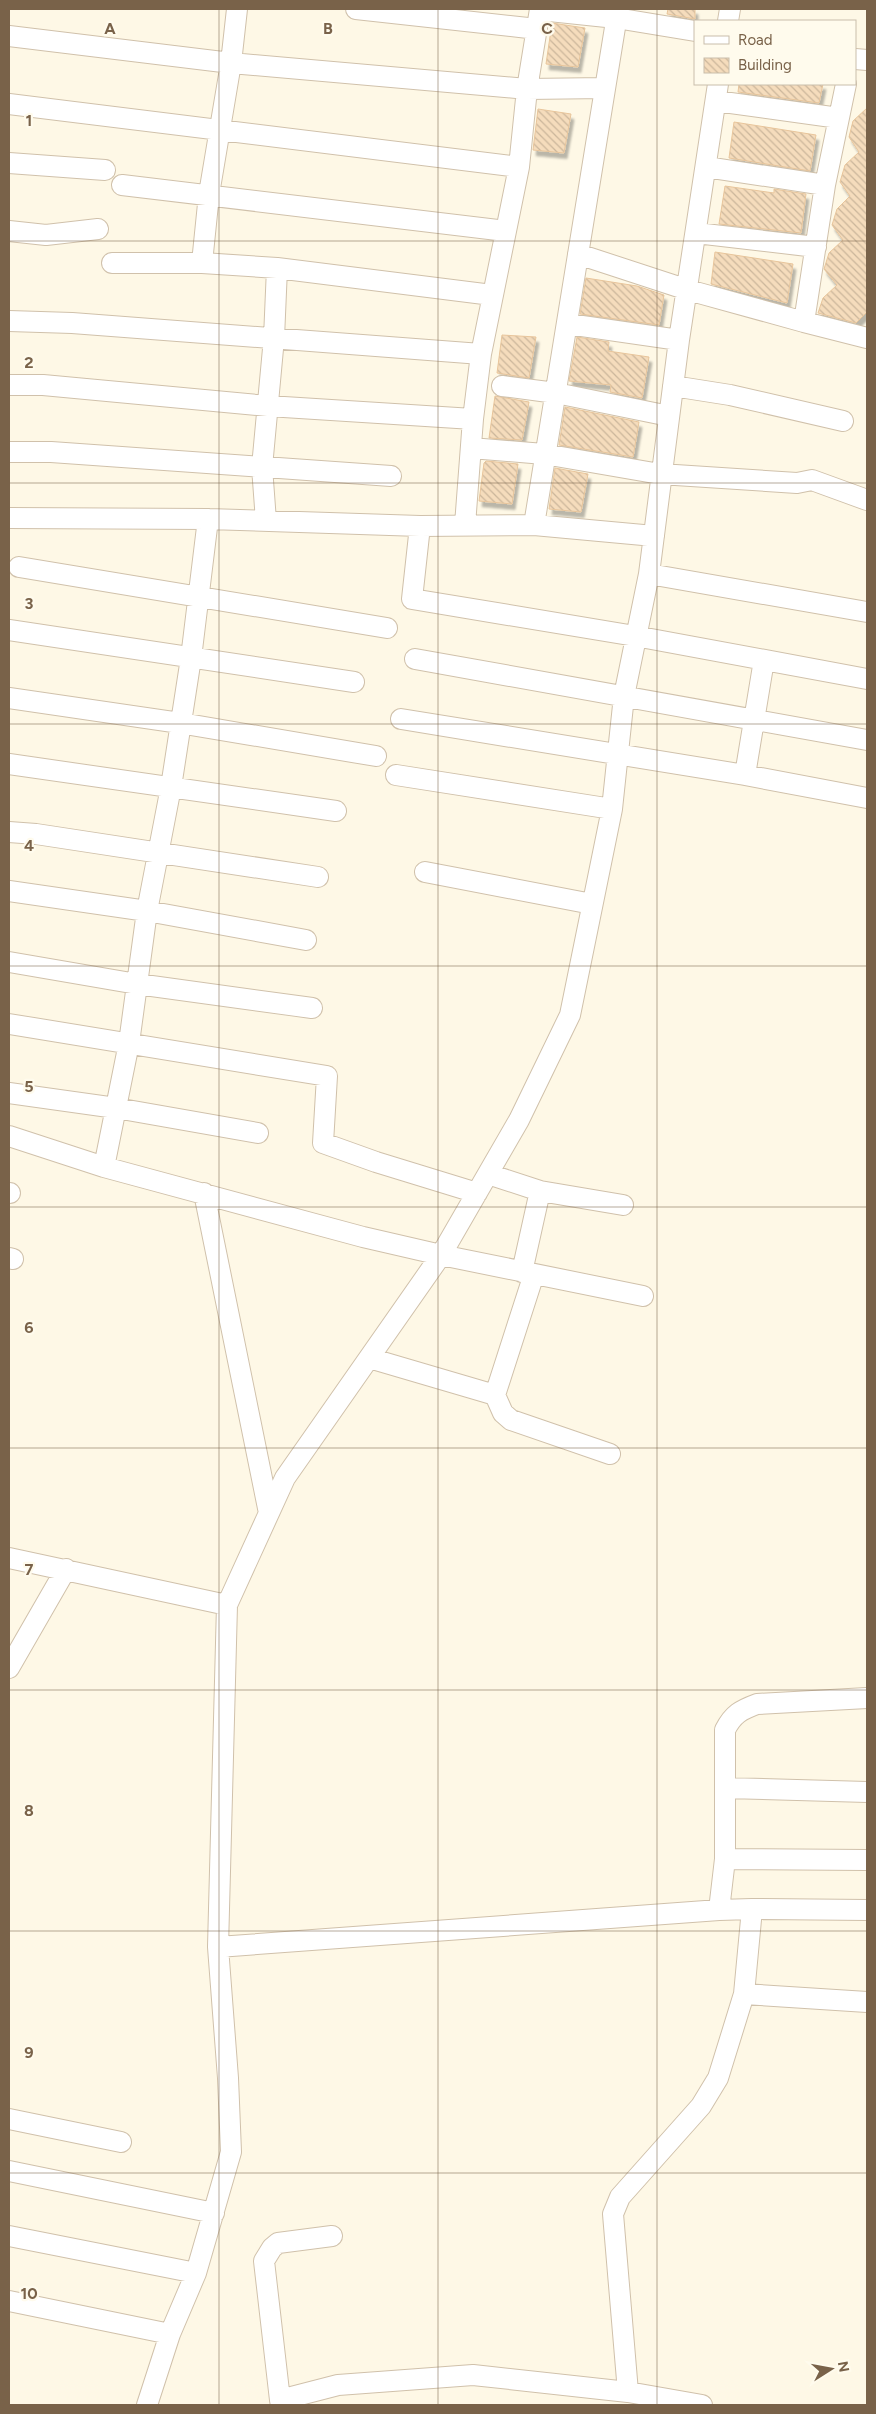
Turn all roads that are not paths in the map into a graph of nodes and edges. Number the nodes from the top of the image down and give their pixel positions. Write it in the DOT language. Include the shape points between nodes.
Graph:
graph roads {
  1 [pos="237,9"];
  2 [pos="369,10"];
  3 [pos="617,13"];
  4 [pos="539,16"];
  5 [pos="694,31"];
  6 [pos="9,36"];
  7 [pos="231,63"];
  8 [pos="846,85"];
  9 [pos="605,88"];
  10 [pos="527,89"];
  11 [pos="717,92"];
  12 [pos="9,104"];
  13 [pos="839,118"];
  14 [pos="220,129"];
  15 [pos="9,163"];
  16 [pos="519,167"];
  17 [pos="706,167"];
  18 [pos="105,170"];
  19 [pos="122,185"];
  20 [pos="825,185"];
  21 [pos="209,194"];
  22 [pos="98,229"];
  23 [pos="9,231"];
  24 [pos="506,231"];
  25 [pos="696,233"];
  26 [pos="816,247"];
  27 [pos="578,254"];
  28 [pos="202,262"];
  29 [pos="112,263"];
  30 [pos="277,268"];
  31 [pos="688,290"];
  32 [pos="492,295"];
  33 [pos="9,321"];
  34 [pos="804,322"];
  35 [pos="568,324"];
  36 [pos="274,338"];
  37 [pos="867,338"];
  38 [pos="679,340"];
  39 [pos="481,354"];
  40 [pos="9,385"];
  41 [pos="502,386"];
  42 [pos="673,386"];
  43 [pos="556,393"];
  44 [pos="268,406"];
  45 [pos="669,416"];
  46 [pos="473,419"];
  47 [pos="843,420"];
  48 [pos="471,448"];
  49 [pos="9,452"];
  50 [pos="544,454"];
  51 [pos="262,467"];
  52 [pos="660,474"];
  53 [pos="391,476"];
  54 [pos="867,500"];
  55 [pos="9,518"];
  56 [pos="208,519"];
  57 [pos="266,521"];
  58 [pos="465,525"];
  59 [pos="534,525"];
  60 [pos="420,526"];
  61 [pos="654,536"];
  62 [pos="19,567"];
  63 [pos="649,574"];
  64 [pos="199,597"];
  65 [pos="867,612"];
  66 [pos="387,628"];
  67 [pos="9,630"];
  68 [pos="635,636"];
  69 [pos="191,658"];
  70 [pos="414,658"];
  71 [pos="764,660"];
  72 [pos="867,679"];
  73 [pos="354,682"];
  74 [pos="624,696"];
  75 [pos="9,698"];
  76 [pos="401,719"];
  77 [pos="753,720"];
  78 [pos="180,722"];
  79 [pos="867,740"];
  80 [pos="617,755"];
  81 [pos="376,756"];
  82 [pos="9,764"];
  83 [pos="396,775"];
  84 [pos="745,775"];
  85 [pos="171,787"];
  86 [pos="867,798"];
  87 [pos="612,809"];
  88 [pos="336,811"];
  89 [pos="9,832"];
  90 [pos="159,852"];
  91 [pos="425,872"];
  92 [pos="318,876"];
  93 [pos="9,890"];
  94 [pos="592,904"];
  95 [pos="147,911"];
  96 [pos="306,940"];
  97 [pos="9,962"];
  98 [pos="137,984"];
  99 [pos="312,1008"];
  100 [pos="9,1024"];
  101 [pos="129,1043"];
  102 [pos="9,1093"];
  103 [pos="116,1108"];
  104 [pos="258,1133"];
  105 [pos="9,1136"];
  106 [pos="104,1167"];
  107 [pos="488,1174"];
  108 [pos="540,1191"];
  109 [pos="477,1192"];
  110 [pos="204,1193"];
  111 [pos="624,1205"];
  112 [pos="441,1255"];
  113 [pos="528,1273"];
  114 [pos="643,1296"];
  115 [pos="369,1358"];
  116 [pos="495,1395"];
  117 [pos="610,1454"];
  118 [pos="269,1513"];
  119 [pos="9,1558"];
  120 [pos="66,1570"];
  121 [pos="227,1605"];
  122 [pos="15,1646"];
  123 [pos="9,1668"];
  124 [pos="867,1698"];
  125 [pos="725,1788"];
  126 [pos="867,1792"];
  127 [pos="726,1859"];
  128 [pos="867,1860"];
  129 [pos="752,1909"];
  130 [pos="719,1910"];
  131 [pos="867,1910"];
  132 [pos="218,1947"];
  133 [pos="744,1994"];
  134 [pos="867,2002"];
  135 [pos="9,2119"];
  136 [pos="121,2142"];
  137 [pos="9,2171"];
  138 [pos="214,2213"];
  139 [pos="9,2236"];
  140 [pos="332,2236"];
  141 [pos="196,2273"];
  142 [pos="9,2301"];
  143 [pos="170,2334"];
  144 [pos="628,2392"];
  145 [pos="280,2403"];
  146 [pos="147,2405"];
  147 [pos="702,2405"];
  1 -- 7 [label="street"];
  2 -- 4 [label="street"];
  3 -- 4 [label="street"];
  3 -- 5 [label="street"];
  3 -- 9 [label="street"];
  4 -- 10 [label="street"];
  6 -- 7 [label="street"];
  7 -- 10 [label="street"];
  7 -- 14 [label="street"];
  8 -- 13 [label="street"];
  9 -- 10 [label="street"];
  9 -- 27 [label="street"];
  10 -- 16 [label="street"];
  11 -- 13 [label="street"];
  11 -- 17 [label="street"];
  12 -- 14 [label="street"];
  13 -- 20 [label="street"];
  14 -- 16 [label="street"];
  14 -- 21 [label="street"];
  15 -- 18 [label="street"];
  16 -- 24 [label="street"];
  17 -- 20 [label="street"];
  17 -- 25 [label="street"];
  19 -- 21 [label="street"];
  20 -- 26 [label="street"];
  21 -- 24 [label="street"];
  21 -- 28 [label="street"];
  22 -- 23 [label="street" via="46,234"];
  24 -- 32 [label="street"];
  25 -- 26 [label="street"];
  25 -- 31 [label="street"];
  26 -- 34 [label="street"];
  27 -- 31 [label="street"];
  27 -- 35 [label="street"];
  28 -- 29 [label="street"];
  28 -- 30 [label="street"];
  30 -- 32 [label="street"];
  30 -- 36 [label="street"];
  31 -- 34 [label="street"];
  31 -- 38 [label="street"];
  32 -- 39 [label="street"];
  33 -- 36 [label="street"];
  34 -- 37 [label="street"];
  35 -- 38 [label="street"];
  35 -- 43 [label="street"];
  36 -- 39 [label="street"];
  36 -- 44 [label="street"];
  38 -- 42 [label="street"];
  39 -- 46 [label="street"];
  40 -- 44 [label="street" via="43,385"];
  41 -- 43 [label="street"];
  42 -- 45 [label="street"];
  42 -- 47 [label="street"];
  43 -- 45 [label="street"];
  43 -- 50 [label="street"];
  44 -- 46 [label="street"];
  44 -- 51 [label="street"];
  45 -- 52 [label="street"];
  46 -- 48 [label="street"];
  48 -- 50 [label="street"];
  48 -- 58 [label="street"];
  49 -- 51 [label="street"];
  50 -- 52 [label="street"];
  50 -- 59 [label="street"];
  51 -- 53 [label="street"];
  51 -- 57 [label="street"];
  52 -- 54 [label="street" via="797,483 812,480"];
  52 -- 61 [label="street"];
  55 -- 56 [label="street"];
  56 -- 57 [label="street"];
  56 -- 64 [label="street"];
  57 -- 60 [label="street"];
  58 -- 59 [label="street"];
  58 -- 60 [label="street"];
  59 -- 61 [label="street"];
  60 -- 68 [label="street" via="412,599"];
  61 -- 63 [label="street"];
  62 -- 64 [label="street"];
  63 -- 65 [label="street"];
  63 -- 68 [label="street"];
  64 -- 66 [label="street"];
  64 -- 69 [label="street"];
  67 -- 69 [label="street"];
  68 -- 71 [label="street"];
  68 -- 74 [label="street"];
  69 -- 73 [label="street"];
  69 -- 78 [label="street"];
  70 -- 74 [label="street"];
  71 -- 72 [label="street"];
  71 -- 77 [label="street"];
  74 -- 77 [label="street"];
  74 -- 80 [label="street"];
  75 -- 78 [label="street"];
  76 -- 80 [label="street"];
  77 -- 79 [label="street"];
  77 -- 84 [label="street"];
  78 -- 81 [label="street"];
  78 -- 85 [label="street"];
  80 -- 84 [label="street"];
  80 -- 87 [label="street"];
  82 -- 85 [label="street"];
  83 -- 87 [label="street"];
  84 -- 86 [label="street"];
  85 -- 88 [label="street"];
  85 -- 90 [label="street"];
  87 -- 94 [label="street"];
  89 -- 90 [label="street"];
  90 -- 92 [label="street"];
  90 -- 95 [label="street"];
  91 -- 94 [label="street"];
  93 -- 95 [label="street"];
  94 -- 107 [label="street" via="570,1015 519,1120"];
  95 -- 96 [label="street"];
  95 -- 98 [label="street"];
  97 -- 98 [label="street"];
  98 -- 99 [label="street"];
  98 -- 101 [label="street"];
  100 -- 101 [label="street"];
  101 -- 103 [label="street"];
  101 -- 109 [label="street" via="327,1076 323,1143"];
  102 -- 103 [label="street"];
  103 -- 104 [label="street"];
  103 -- 106 [label="street"];
  105 -- 106 [label="street"];
  106 -- 110 [label="street"];
  107 -- 108 [label="street"];
  107 -- 109 [label="street"];
  108 -- 111 [label="street"];
  108 -- 113 [label="street"];
  109 -- 112 [label="street"];
  110 -- 112 [label="street"];
  110 -- 118 [label="street"];
  112 -- 113 [label="street"];
  112 -- 115 [label="street"];
  113 -- 114 [label="street"];
  113 -- 116 [label="street"];
  115 -- 116 [label="street"];
  115 -- 118 [label="street" via="285,1478"];
  116 -- 117 [label="street" via="498,1405 511,1420"];
  118 -- 121 [label="street"];
  119 -- 120 [label="street"];
  120 -- 121 [label="street"];
  120 -- 122 [label="street"];
  121 -- 132 [label="street"];
  122 -- 123 [label="street"];
  124 -- 125 [label="street" via="757,1704 742,1710 731,1717 725,1730"];
  125 -- 126 [label="street"];
  125 -- 127 [label="street"];
  127 -- 128 [label="street"];
  127 -- 130 [label="street"];
  129 -- 130 [label="street"];
  129 -- 131 [label="street"];
  129 -- 133 [label="street"];
  130 -- 132 [label="street"];
  132 -- 138 [label="street" via="230,2152"];
  133 -- 134 [label="street"];
  133 -- 144 [label="street" via="718,2078 701,2106 620,2197 613,2214"];
  135 -- 136 [label="street"];
  137 -- 138 [label="street"];
  138 -- 141 [label="street"];
  139 -- 141 [label="street"];
  140 -- 145 [label="street" via="278,2243 264,2261"];
  141 -- 143 [label="street"];
  142 -- 143 [label="street"];
  143 -- 146 [label="street"];
  144 -- 145 [label="street" via="474,2375 338,2385"];
  144 -- 147 [label="street"];
}
